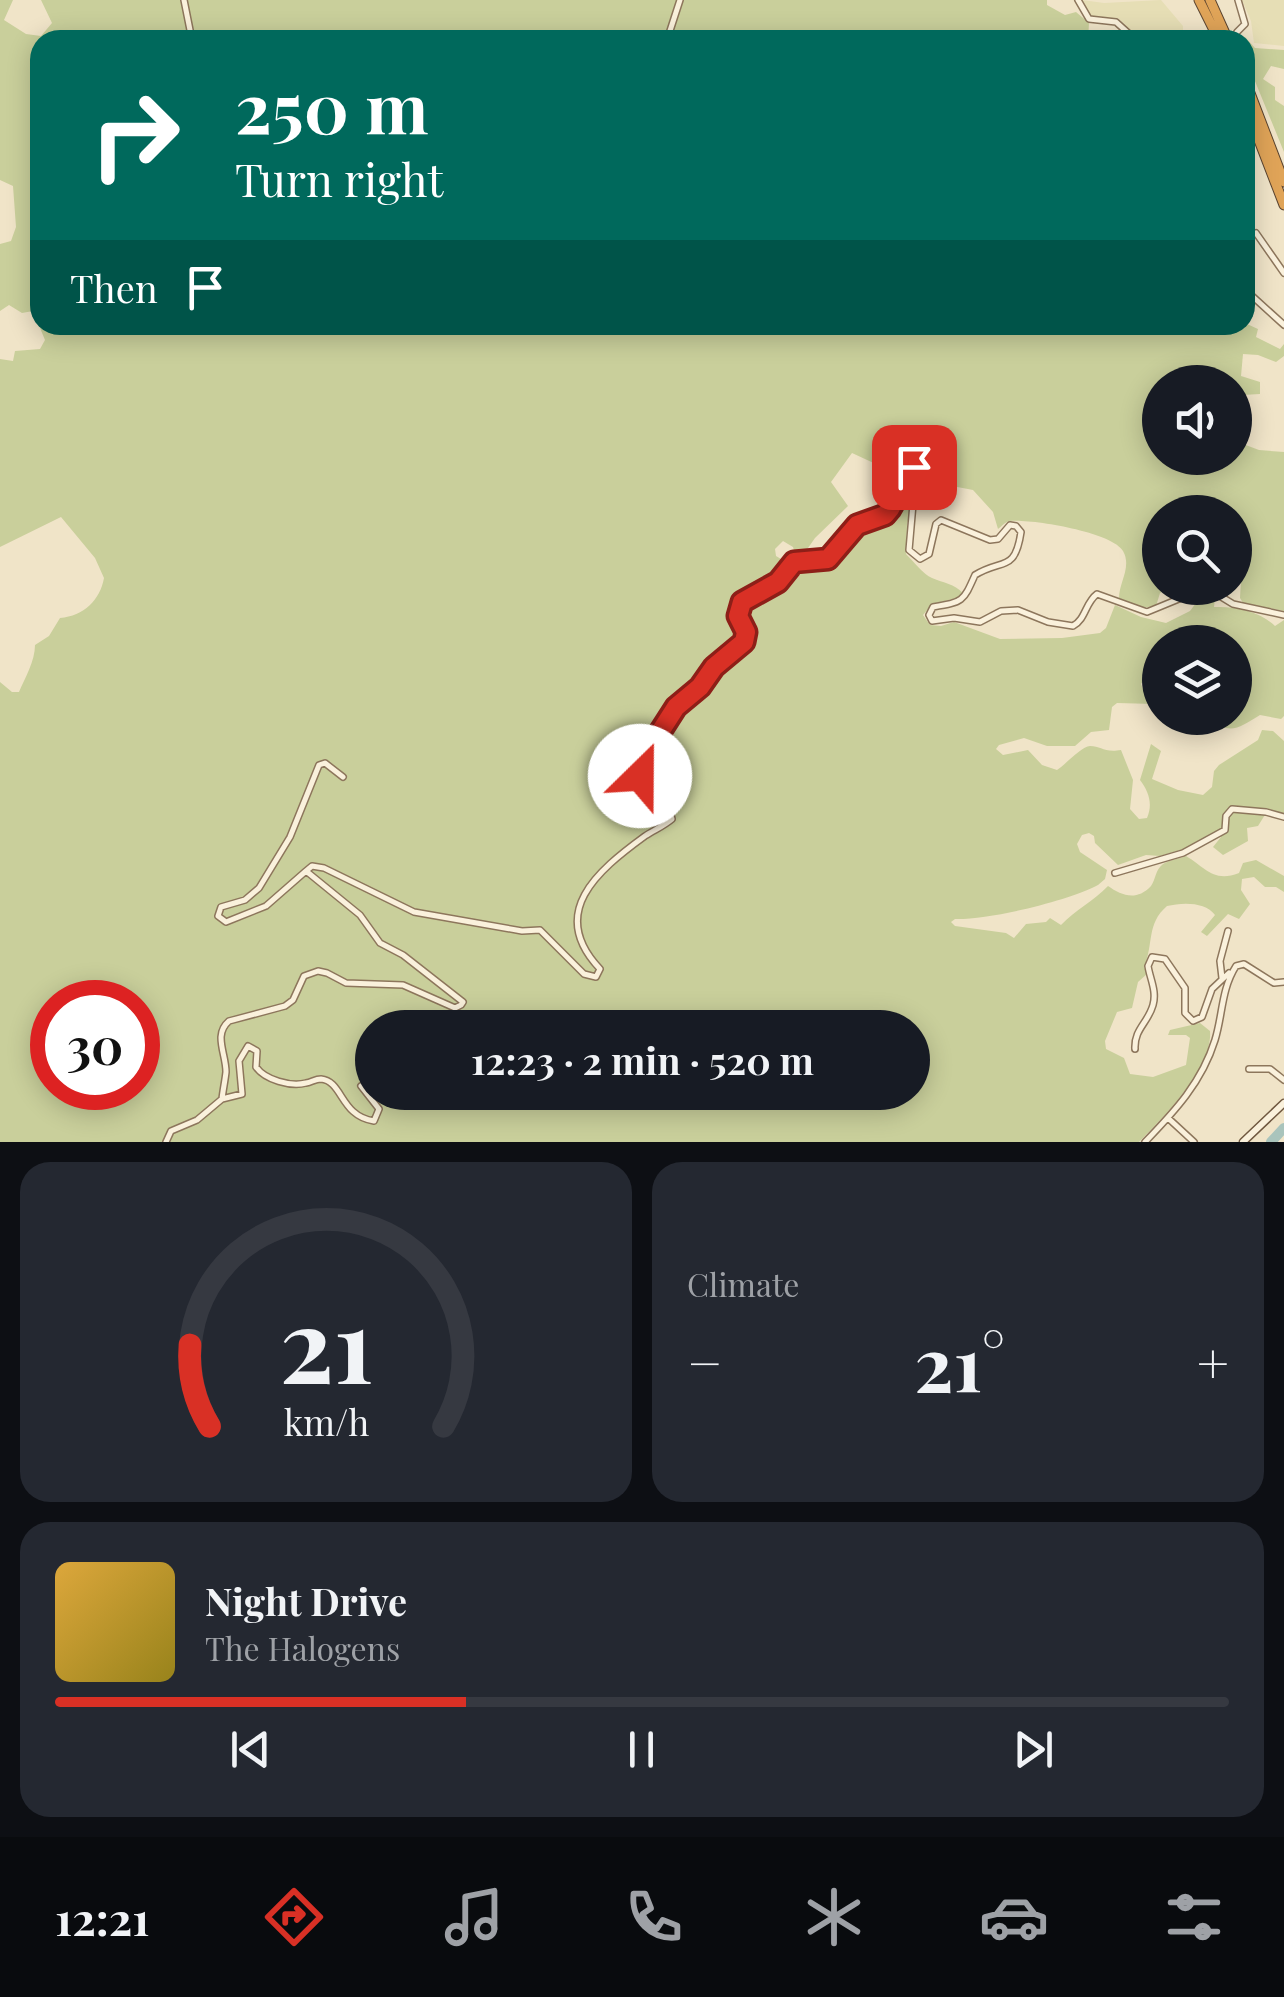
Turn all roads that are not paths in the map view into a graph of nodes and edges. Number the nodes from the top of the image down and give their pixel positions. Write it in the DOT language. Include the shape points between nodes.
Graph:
graph roads {
  1 [pos="184,0"];
  2 [pos="680,0"];
  3 [pos="1078,0"];
  4 [pos="1200,0"];
  5 [pos="1210,0"];
  6 [pos="1238,0"];
  7 [pos="190,30"];
  8 [pos="670,30"];
  9 [pos="1125,30"];
  10 [pos="1214,30"];
  11 [pos="1224,30"];
  12 [pos="1240,30"];
  13 [pos="1255,106"];
  14 [pos="1255,130"];
  15 [pos="1284,182"];
  16 [pos="1284,205"];
  17 [pos="1256,233"];
  18 [pos="1284,273"];
  19 [pos="1255,299"];
  20 [pos="1284,325"];
  21 [pos="1284,615"];
  22 [pos="343,777"];
  23 [pos="1284,817"];
  24 [pos="306,871"];
  25 [pos="1115,873"];
  26 [pos="1228,931"];
  27 [pos="1232,972"];
  28 [pos="1222,978"];
  29 [pos="1284,982"];
  30 [pos="1135,1049"];
  31 [pos="1249,1069"];
  32 [pos="1284,1080"];
  33 [pos="222,1099"];
  34 [pos="1284,1103"];
  35 [pos="379,1110"];
  36 [pos="1168,1118"];
  37 [pos="166,1142"];
  38 [pos="1145,1142"];
  39 [pos="1194,1142"];
  40 [pos="1243,1142"];
  1 -- 7 [label="street"];
  2 -- 8 [label="street"];
  3 -- 9 [label="street" via="1089,19 1116,22"];
  4 -- 10 [label="highway"];
  5 -- 11 [label="highway"];
  6 -- 12 [label="street"];
  13 -- 15 [label="highway"];
  14 -- 16 [label="highway"];
  17 -- 18 [label="street"];
  19 -- 20 [label="street"];
  21 -- 24 [label="street" via="1233,604 1203,589 1146,612 1098,594 1073,626 1018,610 980,622 932,621 933,607 960,602 976,575 1008,564 1020,532 1010,526 990,540 941,520 929,554 914,557 912,516 923,476 914,467 885,515 857,525 828,559 794,562 778,582 742,602 744,642 676,707 650,746 641,765 642,786 672,819 610,865 586,892 576,923 582,950 600,969 596,977 584,974 540,930 414,912 319,866"];
  22 -- 24 [label="street" via="319,765 286,845 259,888 221,907 218,916 226,922 266,906"];
  23 -- 25 [label="street" via="1232,809 1226,830 1206,843"];
  24 -- 33 [label="street" via="360,914 380,943 463,1002 455,1008 403,985 351,984 328,972 309,972 286,1006 223,1026"];
  26 -- 28 [label="street"];
  27 -- 28 [label="street"];
  27 -- 29 [label="street" via="1244,964 1274,983"];
  27 -- 36 [label="street" via="1212,1048 1192,1091"];
  28 -- 30 [label="street" via="1202,1017 1193,1021 1185,1012 1183,984 1165,959 1152,957 1154,1005 1136,1034"];
  31 -- 32 [label="street" via="1270,1069"];
  33 -- 35 [label="street" via="242,1094 238,1061 248,1046 258,1050 262,1075 300,1084 327,1080 354,1115 374,1121"];
  33 -- 37 [label="street" via="171,1131"];
  34 -- 40 [label="main road"];
  36 -- 38 [label="street"];
  36 -- 39 [label="street"];
}
